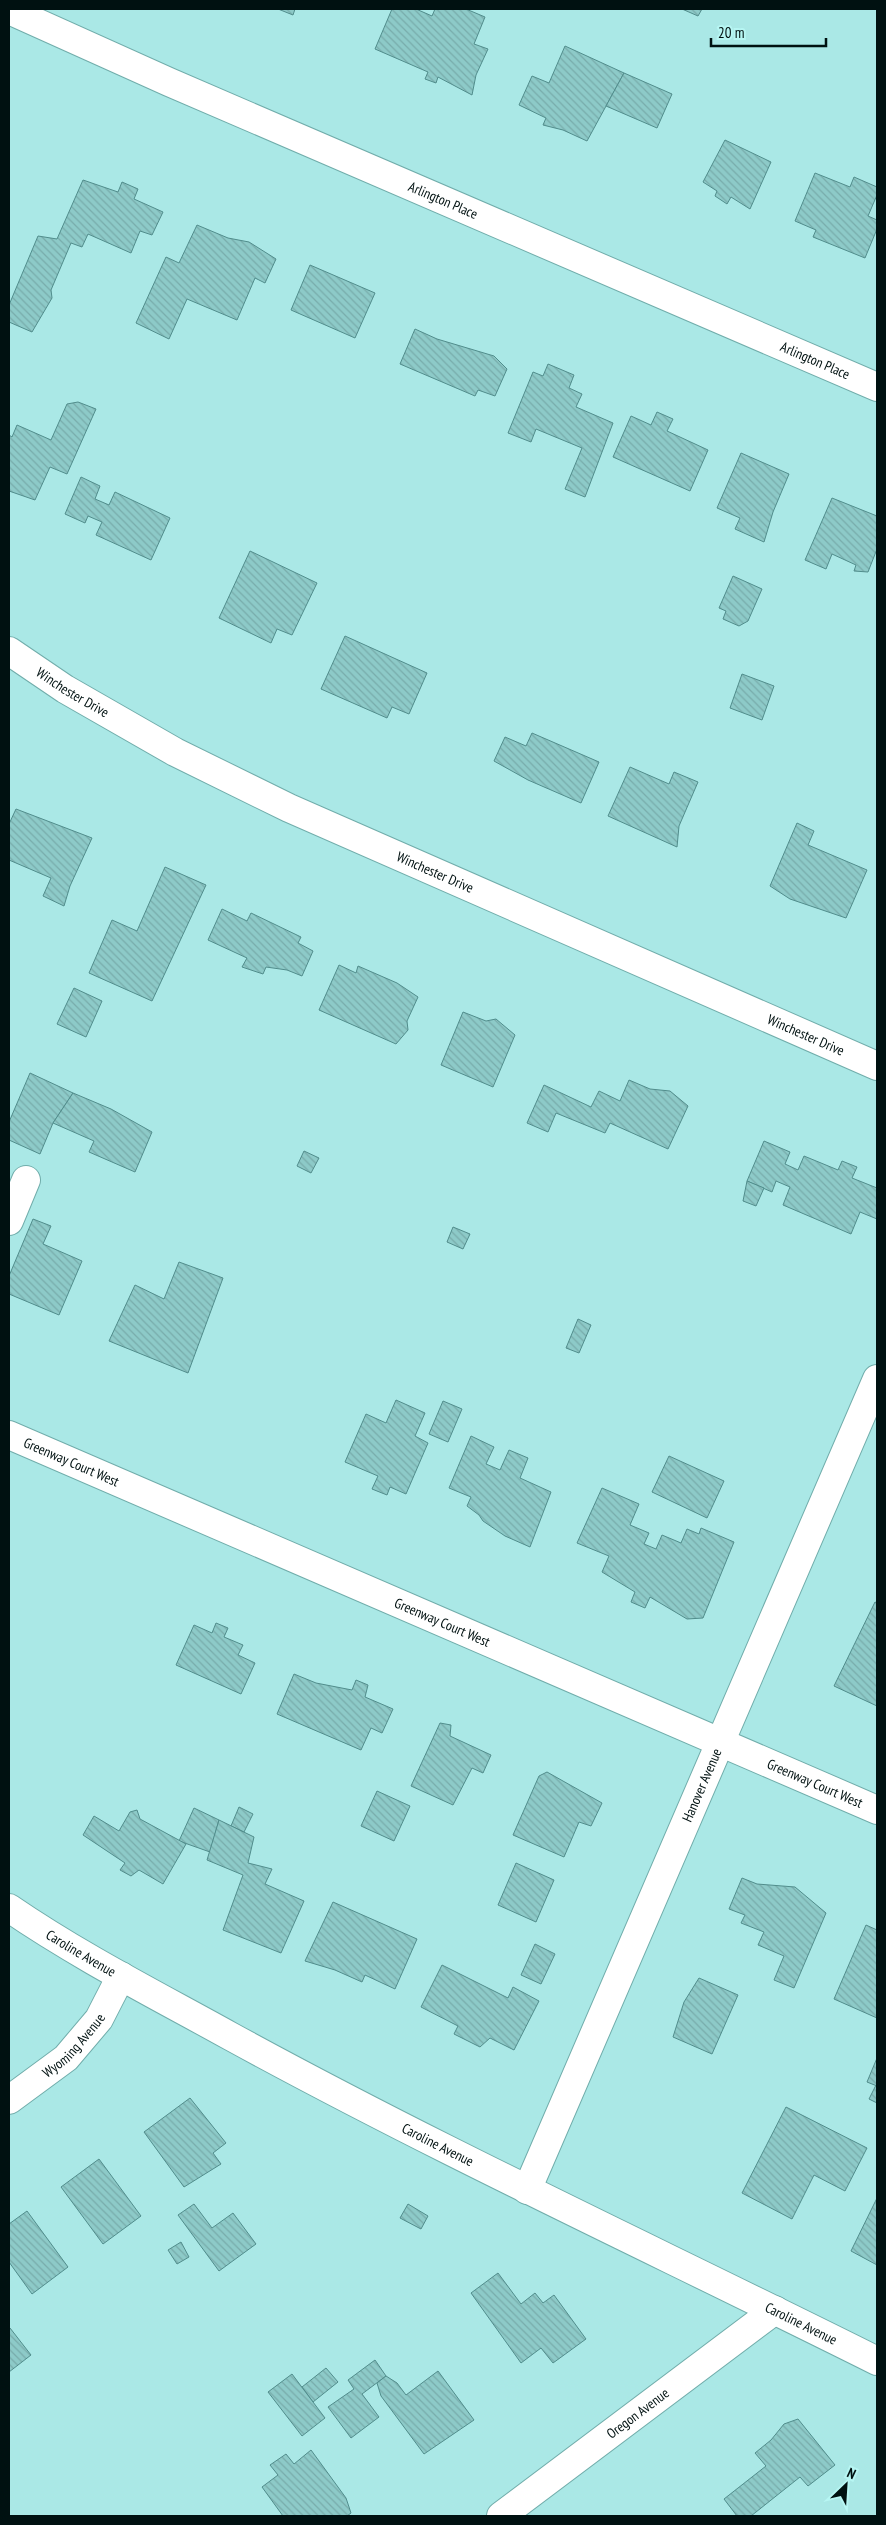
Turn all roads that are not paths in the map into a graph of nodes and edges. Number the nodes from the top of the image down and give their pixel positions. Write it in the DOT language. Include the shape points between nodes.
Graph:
graph roads {
  1 [pos="9,10"];
  2 [pos="877,387"];
  3 [pos="9,651"];
  4 [pos="877,1066"];
  5 [pos="26,1180"];
  6 [pos="9,1222"];
  7 [pos="877,1379"];
  8 [pos="9,1435"];
  9 [pos="720,1742"];
  10 [pos="877,1810"];
  11 [pos="9,1908"];
  12 [pos="121,1976"];
  13 [pos="9,2100"];
  14 [pos="527,2190"];
  15 [pos="775,2310"];
  16 [pos="877,2360"];
  17 [pos="501,2516"];
  1 -- 2 [label="street, Arlington Place"];
  3 -- 4 [label="street, Winchester Drive" via="65,689 175,752 289,808"];
  5 -- 6 [label="street"];
  7 -- 9 [label="street, Hanover Avenue"];
  8 -- 9 [label="street, Greenway Court West"];
  9 -- 10 [label="street, Greenway Court West"];
  9 -- 14 [label="street, Hanover Avenue"];
  11 -- 12 [label="street, Caroline Avenue" via="42,1931"];
  12 -- 13 [label="street, Wyoming Avenue" via="100,2018 66,2058"];
  12 -- 14 [label="street, Caroline Avenue" via="307,2078"];
  14 -- 15 [label="street, Caroline Avenue"];
  15 -- 16 [label="street, Caroline Avenue"];
  15 -- 17 [label="street, Oregon Avenue"];
}
